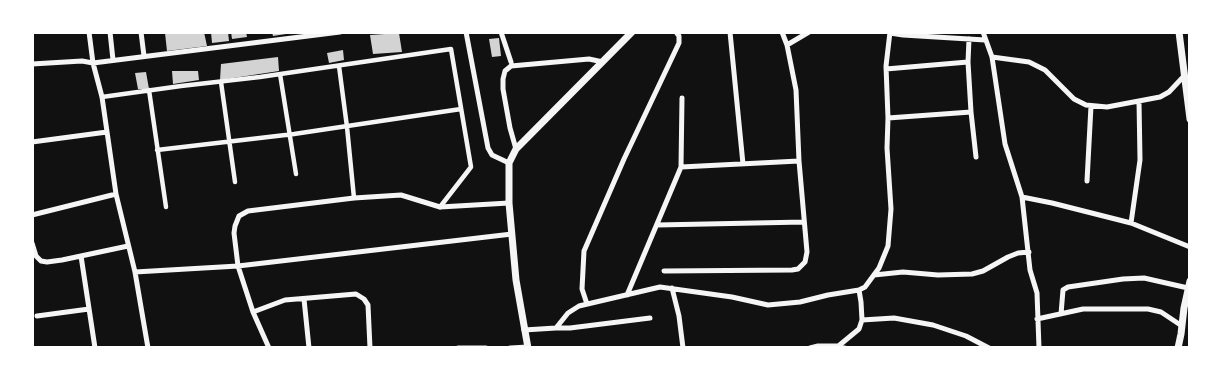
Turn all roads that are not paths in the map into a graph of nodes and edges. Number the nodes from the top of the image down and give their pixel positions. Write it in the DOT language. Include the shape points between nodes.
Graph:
graph roads {
  1 [pos="89,32"];
  2 [pos="110,32"];
  3 [pos="140,32"];
  4 [pos="340,32"];
  5 [pos="466,32"];
  6 [pos="501,32"];
  7 [pos="676,32"];
  8 [pos="730,32"];
  9 [pos="782,32"];
  10 [pos="809,32"];
  11 [pos="983,32"];
  12 [pos="1179,32"];
  13 [pos="890,33"];
  14 [pos="629,34"];
  15 [pos="969,40"];
  16 [pos="985,40"];
  17 [pos="787,45"];
  18 [pos="144,56"];
  19 [pos="992,58"];
  20 [pos="113,60"];
  21 [pos="511,62"];
  22 [pos="604,62"];
  23 [pos="968,62"];
  24 [pos="93,63"];
  25 [pos="32,64"];
  26 [pos="339,66"];
  27 [pos="886,69"];
  28 [pos="280,74"];
  29 [pos="1184,76"];
  30 [pos="221,82"];
  31 [pos="149,90"];
  32 [pos="102,97"];
  33 [pos="682,98"];
  34 [pos="1139,101"];
  35 [pos="1091,106"];
  36 [pos="461,109"];
  37 [pos="971,112"];
  38 [pos="888,118"];
  39 [pos="1190,119"];
  40 [pos="347,127"];
  41 [pos="107,132"];
  42 [pos="290,135"];
  43 [pos="32,142"];
  44 [pos="229,142"];
  45 [pos="516,149"];
  46 [pos="157,150"];
  47 [pos="976,157"];
  48 [pos="509,162"];
  49 [pos="799,162"];
  50 [pos="743,164"];
  51 [pos="681,167"];
  52 [pos="296,174"];
  53 [pos="1086,181"];
  54 [pos="235,182"];
  55 [pos="116,194"];
  56 [pos="1022,197"];
  57 [pos="354,198"];
  58 [pos="509,203"];
  59 [pos="166,207"];
  60 [pos="440,207"];
  61 [pos="32,214"];
  62 [pos="804,222"];
  63 [pos="1132,222"];
  64 [pos="657,225"];
  65 [pos="512,234"];
  66 [pos="32,243"];
  67 [pos="128,246"];
  68 [pos="1190,248"];
  69 [pos="1029,252"];
  70 [pos="81,256"];
  71 [pos="238,266"];
  72 [pos="664,271"];
  73 [pos="135,272"];
  74 [pos="874,275"];
  75 [pos="1189,285"];
  76 [pos="672,288"];
  77 [pos="859,290"];
  78 [pos="627,295"];
  79 [pos="304,298"];
  80 [pos="588,304"];
  81 [pos="89,309"];
  82 [pos="253,312"];
  83 [pos="1060,314"];
  84 [pos="37,316"];
  85 [pos="650,318"];
  86 [pos="1037,319"];
  87 [pos="862,320"];
  88 [pos="1182,326"];
  89 [pos="556,328"];
  90 [pos="524,330"];
  91 [pos="528,347"];
  92 [pos="840,347"];
  93 [pos="95,348"];
  94 [pos="148,348"];
  95 [pos="269,348"];
  96 [pos="309,348"];
  97 [pos="370,348"];
  98 [pos="458,348"];
  99 [pos="486,348"];
  100 [pos="510,348"];
  101 [pos="683,348"];
  102 [pos="810,348"];
  103 [pos="989,348"];
  104 [pos="1039,348"];
  105 [pos="1178,348"];
  1 -- 24 [label="street"];
  2 -- 20 [label="street"];
  3 -- 18 [label="street"];
  4 -- 18 [label="street"];
  5 -- 48 [label="street" via="488,148 492,155"];
  6 -- 21 [label="street"];
  7 -- 80 [label="street" via="679,43 584,251 582,289"];
  8 -- 50 [label="street"];
  9 -- 17 [label="street"];
  10 -- 17 [label="street"];
  11 -- 16 [label="street"];
  12 -- 29 [label="street"];
  13 -- 15 [label="street"];
  13 -- 27 [label="street"];
  14 -- 22 [label="street"];
  15 -- 16 [label="street"];
  15 -- 23 [label="street"];
  16 -- 19 [label="street"];
  17 -- 49 [label="street" via="796,90"];
  18 -- 20 [label="street"];
  19 -- 35 [label="street" via="1029,62 1045,70 1074,99"];
  19 -- 56 [label="street" via="1005,144"];
  20 -- 24 [label="street"];
  22 -- 45 [label="street"];
  22 -- 45 [label="street" via="589,59 511,66 503,79 503,88"];
  23 -- 27 [label="street"];
  23 -- 37 [label="street"];
  24 -- 25 [label="street"];
  24 -- 32 [label="street"];
  26 -- 28 [label="street"];
  26 -- 36 [label="street" via="451,49"];
  26 -- 40 [label="street"];
  27 -- 38 [label="street"];
  28 -- 30 [label="street"];
  28 -- 42 [label="street"];
  29 -- 34 [label="street" via="1169,92"];
  29 -- 39 [label="street"];
  30 -- 31 [label="street"];
  30 -- 44 [label="street"];
  31 -- 32 [label="street"];
  31 -- 46 [label="street"];
  32 -- 41 [label="street"];
  33 -- 51 [label="street"];
  34 -- 35 [label="street" via="1107,107"];
  34 -- 63 [label="street" via="1140,160"];
  35 -- 53 [label="street"];
  36 -- 40 [label="street"];
  36 -- 60 [label="street" via="471,168"];
  37 -- 38 [label="street"];
  37 -- 47 [label="street"];
  38 -- 74 [label="street" via="891,209 888,246"];
  40 -- 42 [label="street"];
  40 -- 57 [label="street"];
  41 -- 43 [label="street"];
  41 -- 55 [label="street"];
  42 -- 44 [label="street"];
  42 -- 52 [label="street"];
  44 -- 46 [label="street"];
  44 -- 54 [label="street"];
  45 -- 48 [label="street"];
  46 -- 59 [label="street"];
  48 -- 58 [label="street"];
  49 -- 50 [label="street"];
  49 -- 62 [label="street"];
  50 -- 51 [label="street"];
  51 -- 64 [label="street"];
  55 -- 61 [label="street"];
  55 -- 67 [label="street"];
  56 -- 63 [label="street"];
  56 -- 69 [label="street"];
  57 -- 60 [label="street" via="401,195"];
  57 -- 71 [label="street" via="248,211 239,216 234,226"];
  58 -- 60 [label="street"];
  58 -- 65 [label="street"];
  62 -- 64 [label="street"];
  62 -- 72 [label="street" via="806,257 798,269"];
  63 -- 68 [label="street"];
  64 -- 78 [label="street"];
  65 -- 71 [label="street"];
  65 -- 90 [label="street"];
  66 -- 70 [label="street" via="41,261"];
  67 -- 70 [label="street"];
  67 -- 73 [label="street"];
  69 -- 74 [label="street" via="1018,253 983,272 972,274 902,272"];
  69 -- 86 [label="street" via="1037,293"];
  70 -- 81 [label="street"];
  71 -- 73 [label="street"];
  71 -- 82 [label="street"];
  73 -- 94 [label="street"];
  74 -- 77 [label="street"];
  75 -- 83 [label="street" via="1144,278 1068,287 1063,290"];
  75 -- 88 [label="street"];
  76 -- 77 [label="street" via="768,305"];
  76 -- 78 [label="street" via="660,287"];
  76 -- 101 [label="street"];
  77 -- 87 [label="street"];
  78 -- 80 [label="street"];
  79 -- 82 [label="street" via="285,300"];
  79 -- 96 [label="street"];
  79 -- 97 [label="street" via="356,294 364,299 368,306"];
  80 -- 89 [label="street" via="568,313"];
  81 -- 84 [label="street"];
  81 -- 93 [label="street"];
  82 -- 95 [label="street"];
  83 -- 86 [label="street"];
  83 -- 88 [label="street" via="1084,309 1148,309 1161,312"];
  85 -- 89 [label="street"];
  86 -- 104 [label="street"];
  87 -- 92 [label="street" via="859,329"];
  87 -- 103 [label="street" via="894,318 933,325"];
  88 -- 105 [label="street"];
  89 -- 90 [label="street"];
  90 -- 91 [label="street"];
  91 -- 100 [label="street"];
  92 -- 102 [label="street"];
  98 -- 99 [label="street"];
}
